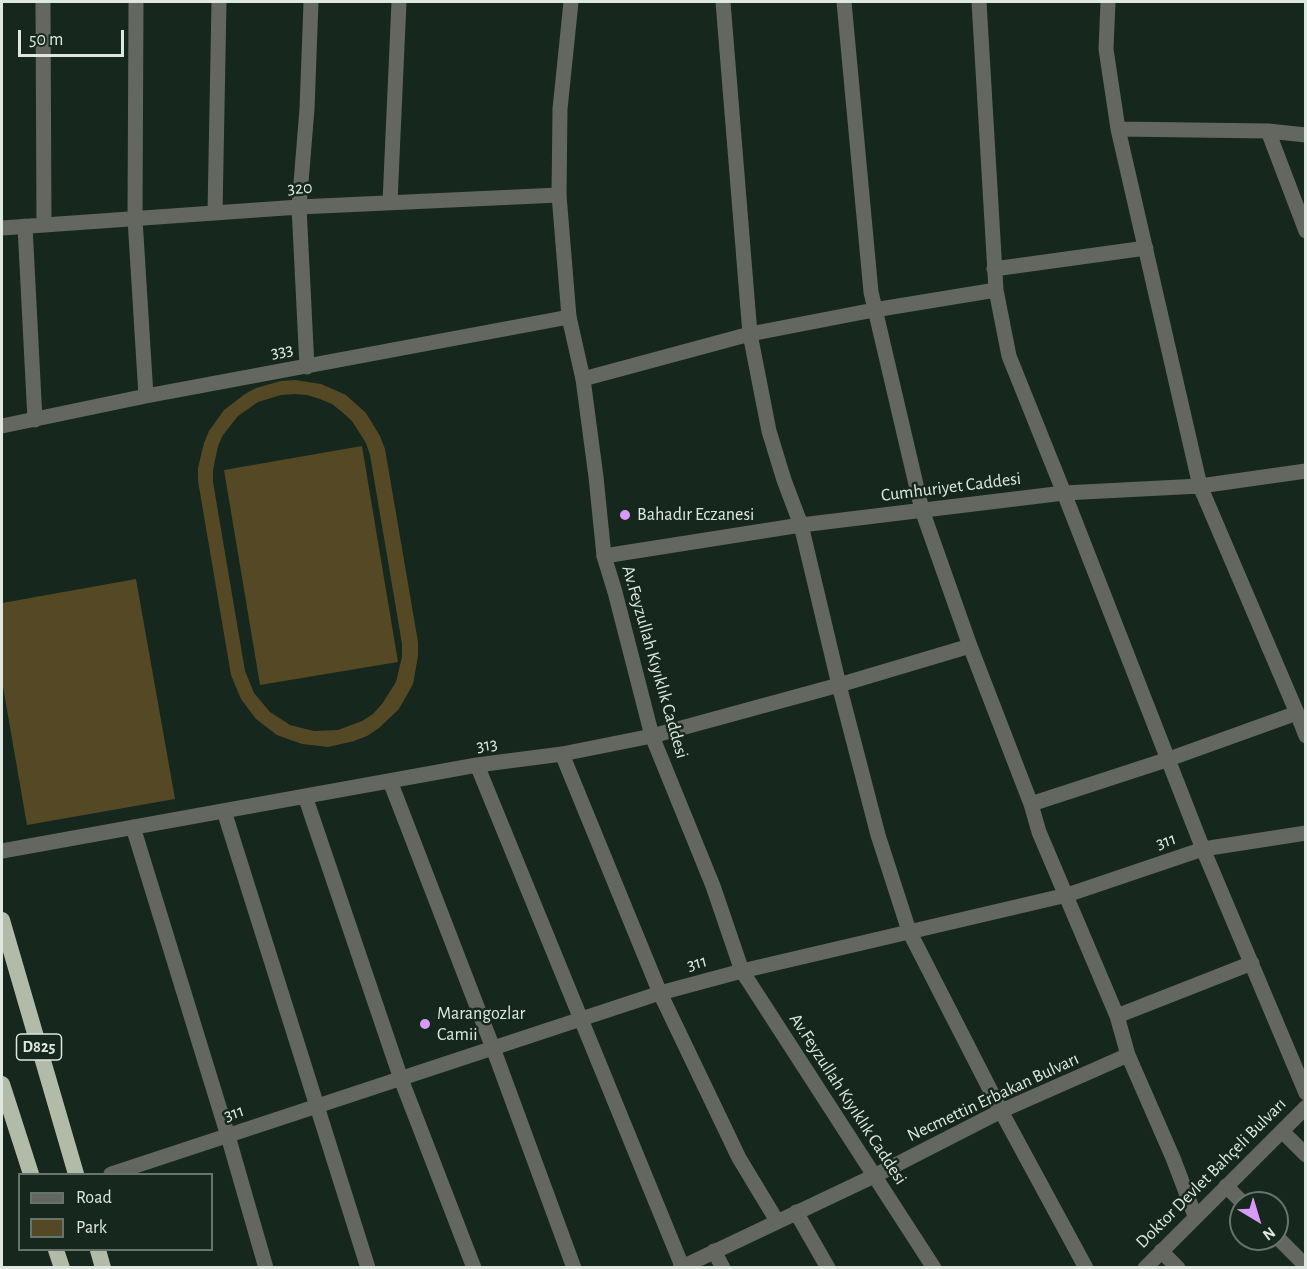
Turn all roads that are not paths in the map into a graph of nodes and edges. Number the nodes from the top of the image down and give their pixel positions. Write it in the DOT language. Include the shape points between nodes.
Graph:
graph roads {
  1 [pos="43,2"];
  2 [pos="136,2"];
  3 [pos="219,2"];
  4 [pos="311,2"];
  5 [pos="399,2"];
  6 [pos="571,2"];
  7 [pos="723,2"];
  8 [pos="844,2"];
  9 [pos="979,2"];
  10 [pos="1108,2"];
  11 [pos="1119,129"];
  12 [pos="1268,131"];
  13 [pos="1305,135"];
  14 [pos="559,195"];
  15 [pos="390,202"];
  16 [pos="299,207"];
  17 [pos="215,213"];
  18 [pos="135,219"];
  19 [pos="44,225"];
  20 [pos="25,226"];
  21 [pos="2,228"];
  22 [pos="1305,231"];
  23 [pos="1146,248"];
  24 [pos="994,269"];
  25 [pos="996,290"];
  26 [pos="874,310"];
  27 [pos="569,317"];
  28 [pos="750,334"];
  29 [pos="307,367"];
  30 [pos="583,379"];
  31 [pos="146,396"];
  32 [pos="35,420"];
  33 [pos="2,426"];
  34 [pos="1305,471"];
  35 [pos="1200,486"];
  36 [pos="1064,493"];
  37 [pos="922,510"];
  38 [pos="801,525"];
  39 [pos="604,556"];
  40 [pos="970,646"];
  41 [pos="839,685"];
  42 [pos="1297,713"];
  43 [pos="652,736"];
  44 [pos="1305,736"];
  45 [pos="562,754"];
  46 [pos="1169,759"];
  47 [pos="477,765"];
  48 [pos="390,781"];
  49 [pos="305,796"];
  50 [pos="1031,804"];
  51 [pos="224,811"];
  52 [pos="133,827"];
  53 [pos="1305,832"];
  54 [pos="1203,849"];
  55 [pos="2,850"];
  56 [pos="1067,895"];
  57 [pos="2,920"];
  58 [pos="909,931"];
  59 [pos="1252,963"];
  60 [pos="742,971"];
  61 [pos="660,993"];
  62 [pos="1117,1016"];
  63 [pos="580,1020"];
  64 [pos="493,1048"];
  65 [pos="1128,1055"];
  66 [pos="401,1079"];
  67 [pos="2,1084"];
  68 [pos="1305,1093"];
  69 [pos="317,1106"];
  70 [pos="1305,1107"];
  71 [pos="1002,1111"];
  72 [pos="1281,1131"];
  73 [pos="228,1136"];
  74 [pos="1305,1155"];
  75 [pos="31,1173"];
  76 [pos="76,1173"];
  77 [pos="114,1173"];
  78 [pos="874,1176"];
  79 [pos="1226,1186"];
  80 [pos="1231,1191"];
  81 [pos="796,1212"];
  82 [pos="1195,1216"];
  83 [pos="777,1221"];
  84 [pos="1289,1249"];
  85 [pos="56,1251"];
  86 [pos="98,1251"];
  87 [pos="714,1251"];
  88 [pos="1161,1251"];
  89 [pos="1305,1266"];
  90 [pos="681,1267"];
  91 [pos="62,1268"];
  92 [pos="103,1268"];
  93 [pos="266,1268"];
  94 [pos="368,1268"];
  95 [pos="474,1268"];
  96 [pos="574,1268"];
  97 [pos="723,1268"];
  98 [pos="828,1268"];
  99 [pos="934,1268"];
  100 [pos="1086,1268"];
  101 [pos="1145,1268"];
  102 [pos="1178,1268"];
  1 -- 19 [label="street"];
  2 -- 18 [label="street"];
  3 -- 17 [label="street"];
  4 -- 16 [label="street" via="308,109"];
  5 -- 15 [label="street"];
  6 -- 14 [label="street, Av.Feyzullah Kıyıklık Caddesi" via="560,109"];
  7 -- 28 [label="street"];
  8 -- 26 [label="street"];
  9 -- 24 [label="street"];
  10 -- 11 [label="street" via="1106,49"];
  11 -- 12 [label="street"];
  11 -- 23 [label="street"];
  12 -- 13 [label="street"];
  12 -- 22 [label="street"];
  14 -- 15 [label="street, 320"];
  14 -- 27 [label="street, Av.Feyzullah Kıyıklık Caddesi"];
  15 -- 16 [label="street, 320"];
  16 -- 17 [label="street, 320"];
  16 -- 29 [label="street"];
  17 -- 18 [label="street, 320"];
  18 -- 19 [label="street, 320"];
  18 -- 31 [label="street"];
  19 -- 20 [label="street, 320"];
  20 -- 21 [label="street"];
  20 -- 32 [label="street"];
  23 -- 24 [label="street"];
  23 -- 35 [label="street"];
  24 -- 25 [label="street"];
  25 -- 26 [label="street"];
  25 -- 36 [label="street" via="1009,356"];
  26 -- 28 [label="street"];
  26 -- 37 [label="street"];
  27 -- 29 [label="street, 333"];
  27 -- 30 [label="street, Av.Feyzullah Kıyıklık Caddesi"];
  28 -- 30 [label="street"];
  28 -- 38 [label="street" via="770,431"];
  29 -- 31 [label="street, 333"];
  30 -- 39 [label="street, Av.Feyzullah Kıyıklık Caddesi"];
  31 -- 32 [label="street, 333"];
  32 -- 33 [label="street, 333"];
  34 -- 35 [label="street, Cumhuriyet Caddesi"];
  35 -- 36 [label="street, Cumhuriyet Caddesi"];
  35 -- 42 [label="street"];
  36 -- 37 [label="street, Cumhuriyet Caddesi"];
  36 -- 46 [label="street"];
  37 -- 38 [label="street, Cumhuriyet Caddesi"];
  37 -- 40 [label="street"];
  38 -- 39 [label="street, Cumhuriyet Caddesi"];
  38 -- 41 [label="street"];
  39 -- 43 [label="street, Av.Feyzullah Kıyıklık Caddesi"];
  40 -- 41 [label="street, 313"];
  40 -- 50 [label="street"];
  41 -- 43 [label="street, 313"];
  41 -- 58 [label="street" via="878,835"];
  42 -- 44 [label="street"];
  42 -- 46 [label="street"];
  43 -- 45 [label="street, 313"];
  43 -- 60 [label="street, Av.Feyzullah Kıyıklık Caddesi"];
  45 -- 47 [label="street, 313"];
  45 -- 61 [label="street"];
  46 -- 50 [label="street"];
  46 -- 54 [label="street"];
  47 -- 48 [label="street, 313"];
  47 -- 63 [label="street"];
  48 -- 49 [label="street, 313"];
  48 -- 64 [label="street"];
  49 -- 51 [label="street, 313"];
  49 -- 66 [label="street"];
  50 -- 56 [label="street"];
  51 -- 52 [label="street, 313"];
  51 -- 69 [label="street"];
  52 -- 55 [label="street, 313"];
  52 -- 73 [label="street"];
  53 -- 54 [label="street, 311"];
  54 -- 56 [label="street, 311"];
  54 -- 59 [label="street"];
  56 -- 58 [label="street, 311"];
  56 -- 62 [label="street"];
  57 -- 76 [label="highway, D825"];
  58 -- 60 [label="street, 311"];
  58 -- 71 [label="street"];
  59 -- 62 [label="street"];
  59 -- 68 [label="street"];
  60 -- 61 [label="street, 311"];
  60 -- 78 [label="street, Av.Feyzullah Kıyıklık Caddesi"];
  61 -- 63 [label="street, 311"];
  61 -- 83 [label="street" via="739,1158"];
  62 -- 65 [label="street"];
  63 -- 64 [label="street, 311"];
  63 -- 90 [label="street"];
  64 -- 66 [label="street, 311"];
  64 -- 96 [label="street"];
  65 -- 71 [label="street, Necmettin Erbakan Bulvarı"];
  65 -- 82 [label="street"];
  66 -- 69 [label="street, 311"];
  66 -- 95 [label="street"];
  67 -- 75 [label="highway"];
  69 -- 73 [label="street, 311"];
  69 -- 94 [label="street"];
  70 -- 72 [label="street, Doktor Devlet Bahçeli Bulvarı"];
  71 -- 78 [label="street, Necmettin Erbakan Bulvarı"];
  71 -- 100 [label="street"];
  72 -- 74 [label="street"];
  72 -- 79 [label="street, Doktor Devlet Bahçeli Bulvarı"];
  73 -- 77 [label="street, 311"];
  73 -- 93 [label="street"];
  78 -- 81 [label="street, Necmettin Erbakan Bulvarı"];
  78 -- 99 [label="street, Av.Feyzullah Kıyıklık Caddesi"];
  79 -- 80 [label="street"];
  79 -- 82 [label="street, Doktor Devlet Bahçeli Bulvarı"];
  81 -- 83 [label="street, Necmettin Erbakan Bulvarı"];
  81 -- 98 [label="street"];
  82 -- 88 [label="street, Doktor Devlet Bahçeli Bulvarı"];
  83 -- 87 [label="street, Necmettin Erbakan Bulvarı"];
  84 -- 89 [label="street"];
  85 -- 91 [label="highway"];
  86 -- 92 [label="highway"];
  87 -- 90 [label="street, Necmettin Erbakan Bulvarı"];
  87 -- 97 [label="street"];
  88 -- 101 [label="street, Doktor Devlet Bahçeli Bulvarı"];
  88 -- 102 [label="street"];
}
